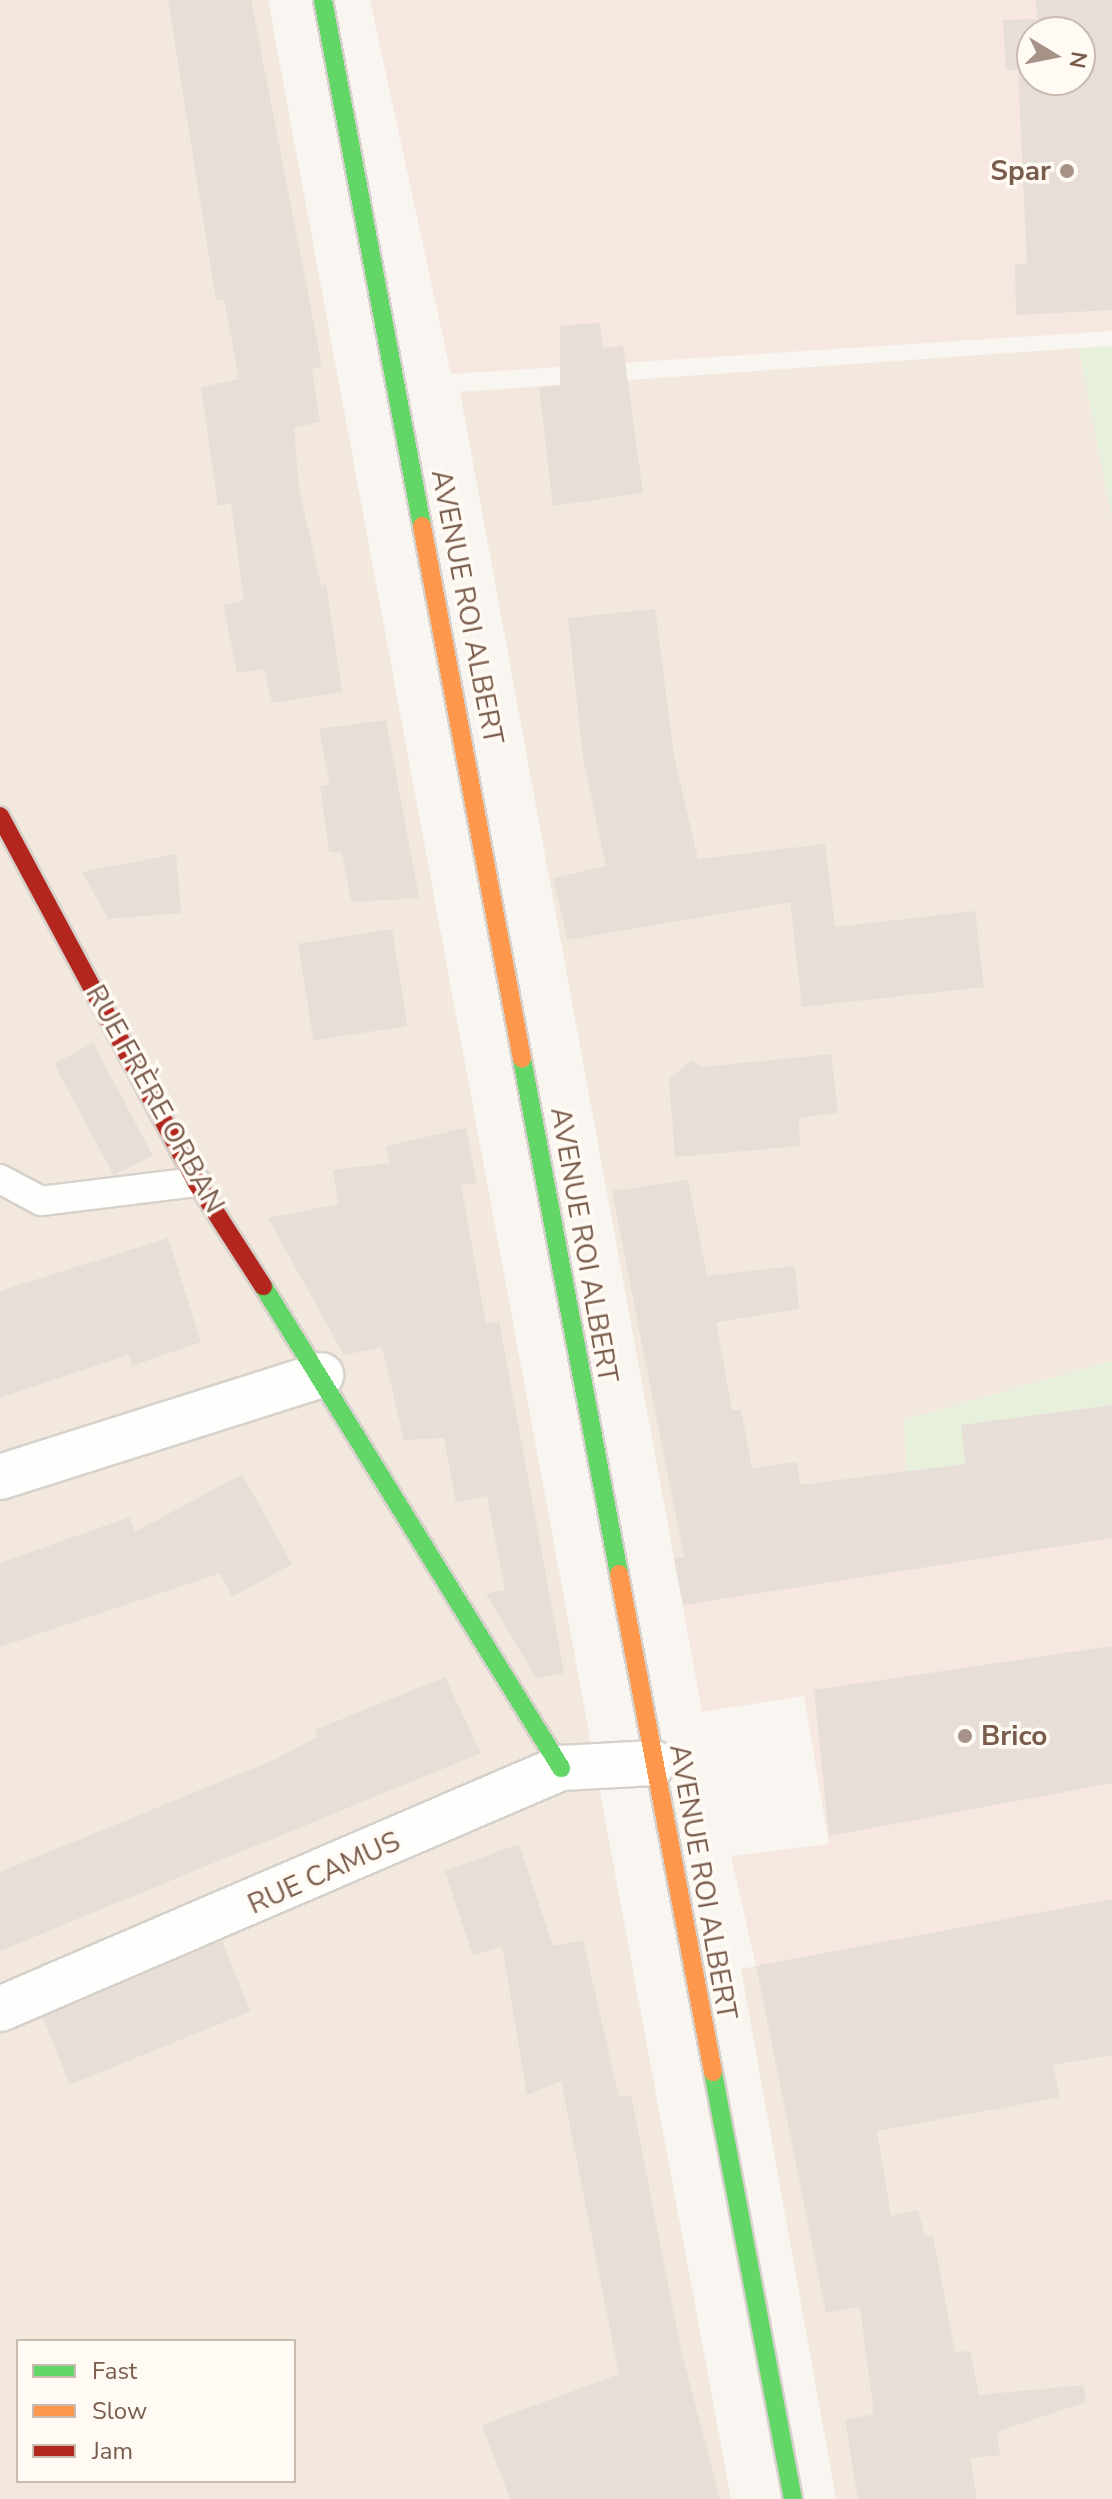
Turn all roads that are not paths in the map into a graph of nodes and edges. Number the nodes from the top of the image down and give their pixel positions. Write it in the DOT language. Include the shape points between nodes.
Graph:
graph roads {
  1 [pos="323,0"];
  2 [pos="0,816"];
  3 [pos="0,1179"];
  4 [pos="196,1182"];
  5 [pos="321,1375"];
  6 [pos="0,1477"];
  7 [pos="654,1763"];
  8 [pos="561,1768"];
  9 [pos="0,2009"];
  10 [pos="793,2499"];
  1 -- 7 [label="main road, AVENUE ROI ALBERT"];
  2 -- 4 [label="main road, RUE FRÈRE ORBAN"];
  3 -- 4 [label="lane" via="41,1201"];
  4 -- 5 [label="main road, RUE FRÈRE ORBAN"];
  5 -- 6 [label="street"];
  5 -- 8 [label="main road, RUE FRÈRE ORBAN"];
  7 -- 8 [label="street, RUE CAMUS"];
  7 -- 10 [label="main road, AVENUE ROI ALBERT"];
  8 -- 9 [label="street, RUE CAMUS"];
}
